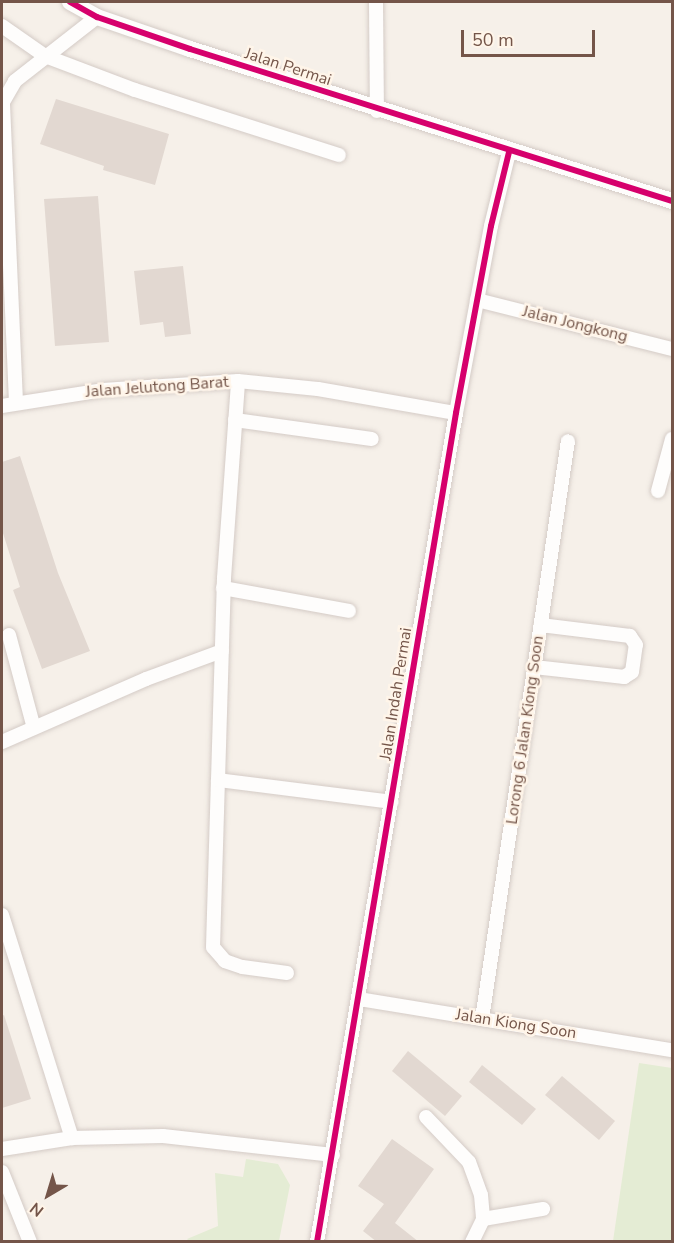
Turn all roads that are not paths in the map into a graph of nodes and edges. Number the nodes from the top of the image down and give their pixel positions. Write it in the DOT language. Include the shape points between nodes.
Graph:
graph roads {
  1 [pos="70,2"];
  2 [pos="376,2"];
  3 [pos="97,17"];
  4 [pos="2,27"];
  5 [pos="45,56"];
  6 [pos="376,111"];
  7 [pos="509,152"];
  8 [pos="339,155"];
  9 [pos="672,201"];
  10 [pos="477,300"];
  11 [pos="672,349"];
  12 [pos="238,381"];
  13 [pos="16,402"];
  14 [pos="2,406"];
  15 [pos="456,413"];
  16 [pos="235,420"];
  17 [pos="372,439"];
  18 [pos="672,439"];
  19 [pos="568,441"];
  20 [pos="658,491"];
  21 [pos="223,588"];
  22 [pos="349,611"];
  23 [pos="541,625"];
  24 [pos="9,635"];
  25 [pos="222,651"];
  26 [pos="534,667"];
  27 [pos="34,728"];
  28 [pos="2,742"];
  29 [pos="218,780"];
  30 [pos="392,802"];
  31 [pos="2,915"];
  32 [pos="287,973"];
  33 [pos="359,999"];
  34 [pos="482,1019"];
  35 [pos="672,1050"];
  36 [pos="426,1117"];
  37 [pos="72,1138"];
  38 [pos="2,1149"];
  39 [pos="333,1155"];
  40 [pos="3,1177"];
  41 [pos="543,1209"];
  42 [pos="483,1219"];
  43 [pos="30,1242"];
  44 [pos="317,1242"];
  45 [pos="472,1242"];
  1 -- 3 [label="street, Jalan Permai"];
  2 -- 6 [label="street"];
  3 -- 5 [label="street"];
  3 -- 6 [label="street, Jalan Permai"];
  4 -- 5 [label="street"];
  5 -- 8 [label="street" via="135,90"];
  5 -- 13 [label="street" via="15,81 3,102"];
  6 -- 7 [label="street, Jalan Permai"];
  7 -- 9 [label="street, Jalan Permai"];
  7 -- 10 [label="street, Jalan Indah Permai"];
  10 -- 11 [label="street, Jalan Jongkong"];
  10 -- 15 [label="street, Jalan Indah Permai"];
  12 -- 13 [label="street, Jalan Jelutong Barat" via="160,384"];
  12 -- 15 [label="street, Jalan Jelutong Barat" via="318,389"];
  12 -- 16 [label="street"];
  13 -- 14 [label="street, Jalan Jelutong Barat"];
  15 -- 30 [label="street, Jalan Indah Permai"];
  16 -- 17 [label="street"];
  16 -- 21 [label="street"];
  18 -- 20 [label="street"];
  19 -- 23 [label="street, Lorong 6 Jalan Kiong Soon"];
  21 -- 22 [label="street"];
  21 -- 25 [label="street"];
  23 -- 26 [label="street, Lorong 6 Jalan Kiong Soon"];
  23 -- 26 [label="street" via="630,636 636,645 632,672 624,677"];
  24 -- 27 [label="street"];
  25 -- 27 [label="street"];
  25 -- 29 [label="street"];
  26 -- 34 [label="street, Lorong 6 Jalan Kiong Soon"];
  27 -- 28 [label="street"];
  29 -- 30 [label="street"];
  29 -- 32 [label="street" via="213,947 225,961 242,967"];
  30 -- 33 [label="street, Jalan Indah Permai"];
  31 -- 37 [label="street"];
  33 -- 34 [label="street, Jalan Kiong Soon"];
  33 -- 39 [label="street, Jalan Indah Permai"];
  34 -- 35 [label="street, Jalan Kiong Soon"];
  36 -- 42 [label="street" via="469,1162 482,1195"];
  37 -- 38 [label="street"];
  37 -- 39 [label="street" via="214,1139"];
  39 -- 44 [label="street, Jalan Indah Permai"];
  40 -- 43 [label="street"];
  41 -- 42 [label="street"];
  42 -- 45 [label="street"];
}
